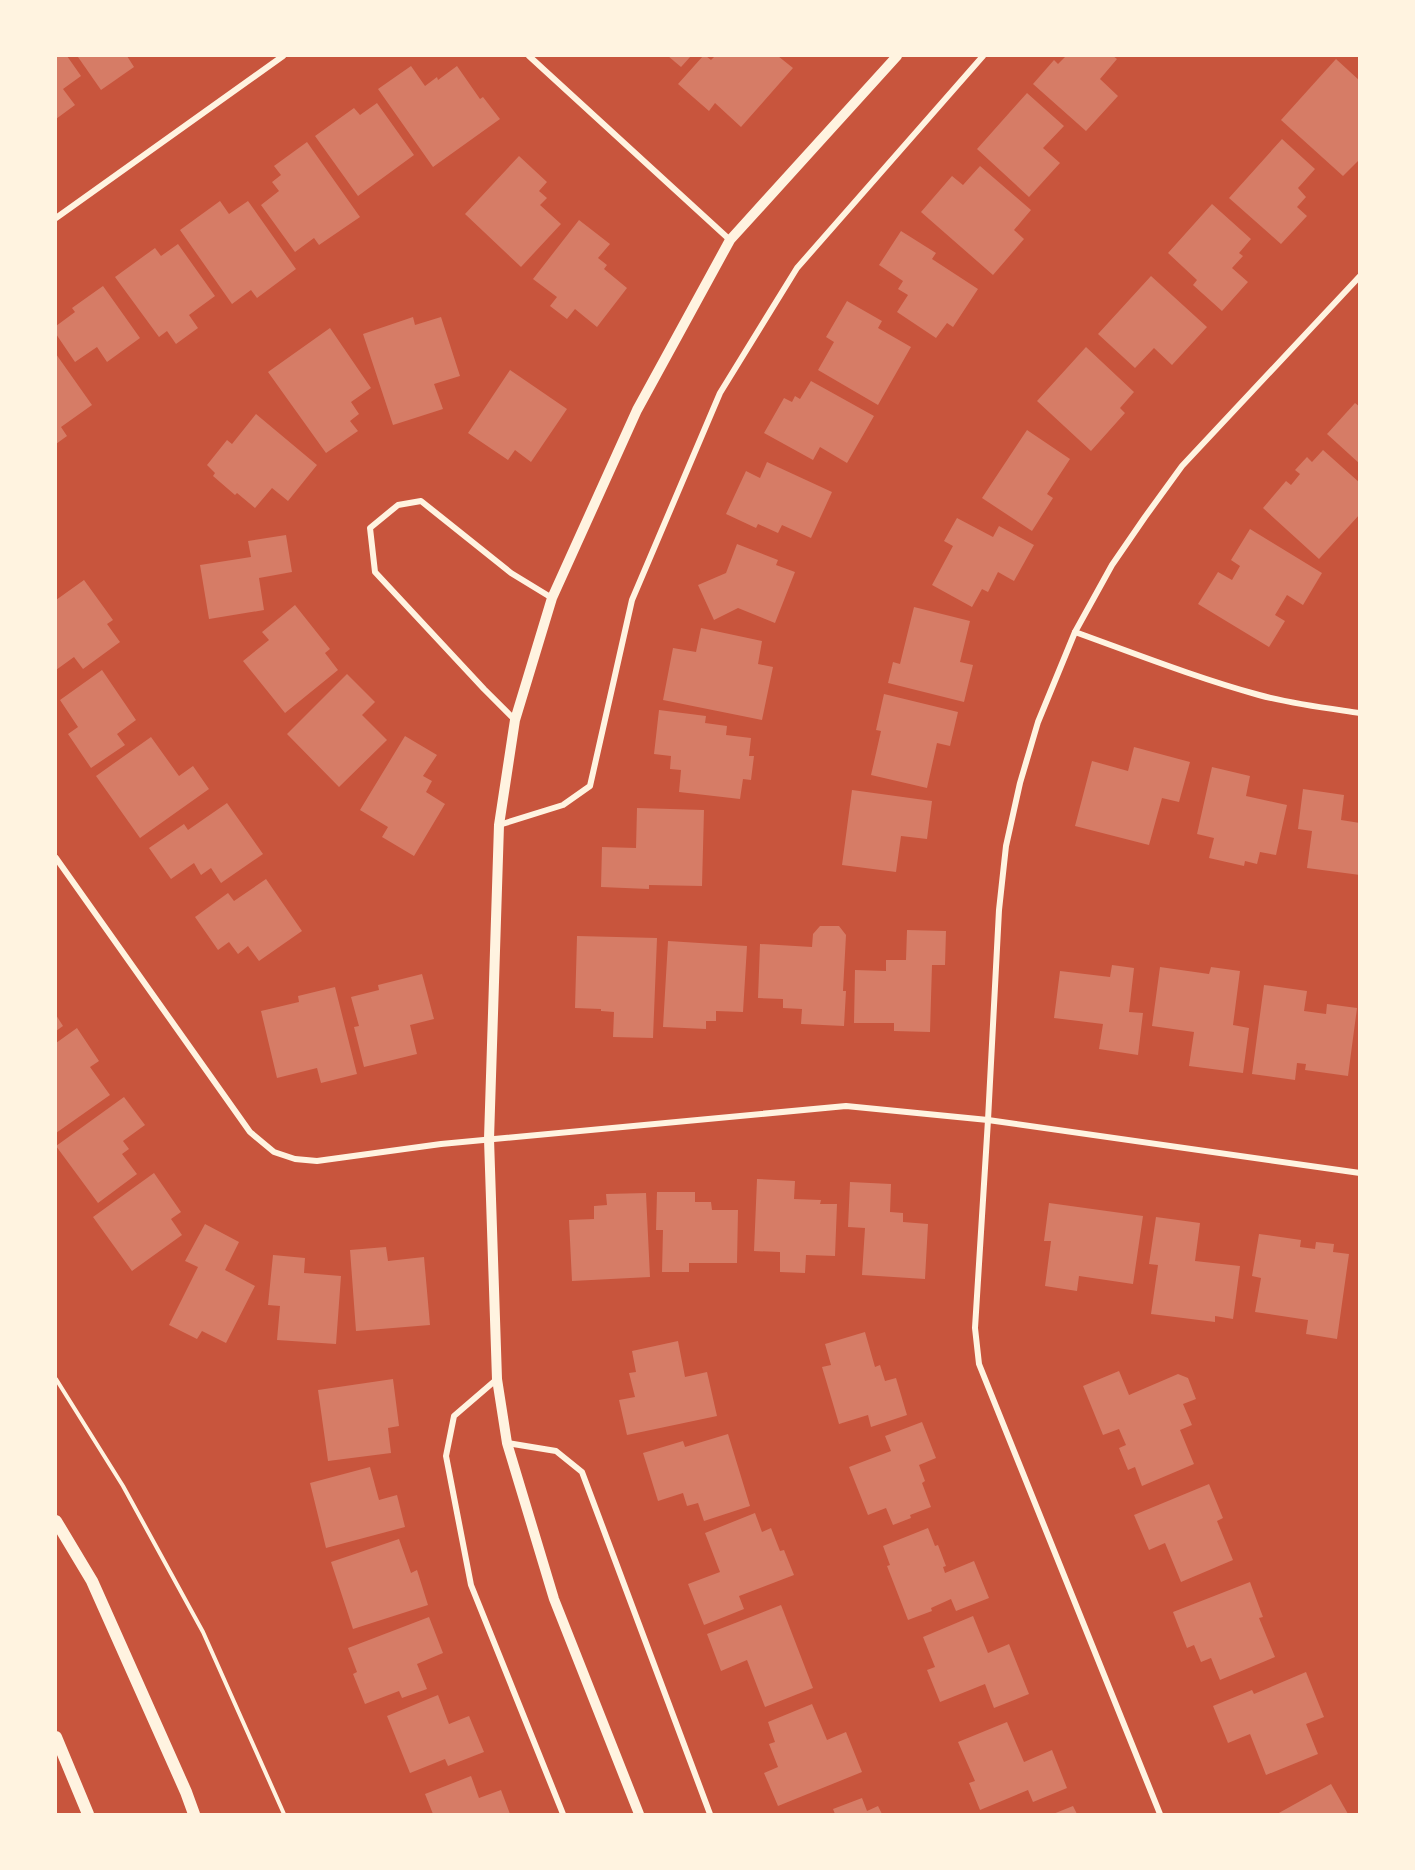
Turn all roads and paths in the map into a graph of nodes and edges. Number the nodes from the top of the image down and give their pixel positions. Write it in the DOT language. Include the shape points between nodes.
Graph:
graph roads {
  1 [pos="283,56"];
  2 [pos="529,56"];
  3 [pos="897,56"];
  4 [pos="983,56"];
  5 [pos="56,218"];
  6 [pos="730,240"];
  7 [pos="1359,276"];
  8 [pos="552,598"];
  9 [pos="1075,632"];
  10 [pos="1359,713"];
  11 [pos="515,720"];
  12 [pos="499,825"];
  13 [pos="56,858"];
  14 [pos="988,1120"];
  15 [pos="489,1139"];
  16 [pos="1359,1173"];
  17 [pos="56,1379"];
  18 [pos="496,1379"];
  19 [pos="507,1443"];
  20 [pos="56,1521"];
  21 [pos="56,1737"];
  22 [pos="88,1815"];
  23 [pos="194,1815"];
  24 [pos="284,1815"];
  25 [pos="563,1815"];
  26 [pos="639,1815"];
  27 [pos="710,1815"];
  28 [pos="1160,1815"];
  1 -- 5 [label="street"];
  2 -- 6 [label="street"];
  3 -- 6 [label="street"];
  4 -- 12 [label="street" via="797,268 720,393 632,600 590,786 562,805"];
  6 -- 8 [label="street" via="637,410"];
  7 -- 9 [label="street" via="1182,466 1112,565"];
  8 -- 11 [label="street"];
  8 -- 11 [label="street" via="511,573 421,501 398,506 370,528 375,572"];
  9 -- 10 [label="street" via="1261,696"];
  9 -- 14 [label="street" via="1038,722 1006,846"];
  11 -- 12 [label="street"];
  12 -- 15 [label="street"];
  13 -- 15 [label="street" via="233,1110 250,1132 274,1152 317,1161"];
  14 -- 15 [label="street" via="846,1106"];
  14 -- 16 [label="street"];
  14 -- 28 [label="street" via="975,1328 979,1364"];
  15 -- 18 [label="street"];
  17 -- 24 [label="path" via="123,1486 203,1632"];
  18 -- 19 [label="street"];
  18 -- 25 [label="street" via="454,1416 446,1456 471,1585"];
  19 -- 26 [label="street" via="554,1599"];
  19 -- 27 [label="street" via="556,1451 582,1472"];
  20 -- 23 [label="main road" via="92,1581"];
  21 -- 22 [label="main road"];
}
